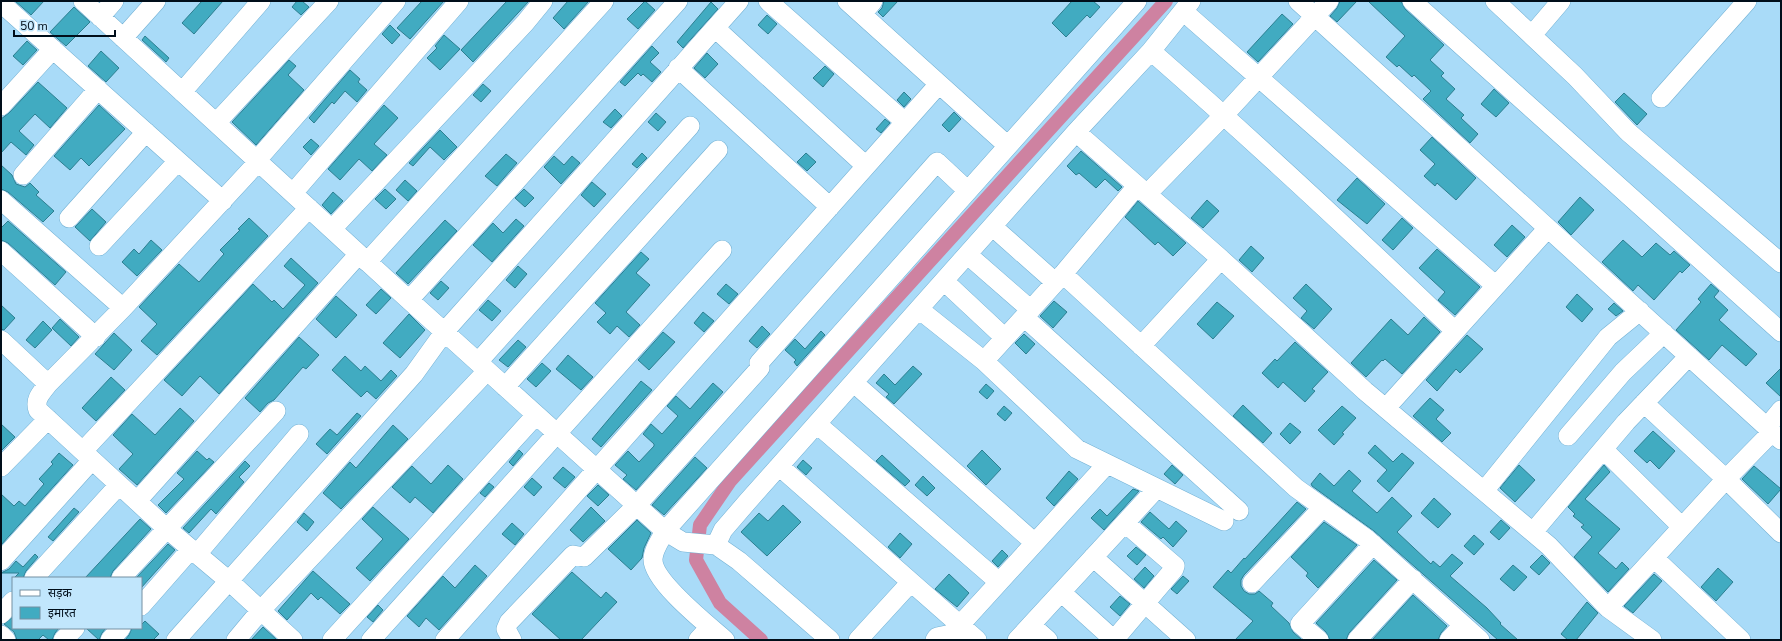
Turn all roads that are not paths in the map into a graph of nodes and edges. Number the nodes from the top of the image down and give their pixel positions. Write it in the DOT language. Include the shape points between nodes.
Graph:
graph roads {
  1 [pos="83,1"];
  2 [pos="114,1"];
  3 [pos="156,1"];
  4 [pos="261,1"];
  5 [pos="329,1"];
  6 [pos="396,1"];
  7 [pos="459,1"];
  8 [pos="543,1"];
  9 [pos="604,1"];
  10 [pos="678,1"];
  11 [pos="739,1"];
  12 [pos="768,1"];
  13 [pos="847,1"];
  14 [pos="1137,1"];
  15 [pos="1298,1"];
  16 [pos="1329,1"];
  17 [pos="1412,1"];
  18 [pos="1562,1"];
  19 [pos="1747,1"];
  20 [pos="1497,2"];
  21 [pos="1187,6"];
  22 [pos="867,8"];
  23 [pos="4,11"];
  24 [pos="100,17"];
  25 [pos="1316,17"];
  26 [pos="715,28"];
  27 [pos="1532,35"];
  28 [pos="123,38"];
  29 [pos="53,49"];
  30 [pos="1151,52"];
  31 [pos="678,68"];
  32 [pos="1258,77"];
  33 [pos="939,84"];
  34 [pos="98,89"];
  35 [pos="182,92"];
  36 [pos="1661,98"];
  37 [pos="1,106"];
  38 [pos="1224,115"];
  39 [pos="905,122"];
  40 [pos="216,123"];
  41 [pos="690,126"];
  42 [pos="146,132"];
  43 [pos="1076,132"];
  44 [pos="1008,146"];
  45 [pos="718,150"];
  46 [pos="178,161"];
  47 [pos="258,161"];
  48 [pos="866,166"];
  49 [pos="23,174"];
  50 [pos="1142,190"];
  51 [pos="968,191"];
  52 [pos="292,193"];
  53 [pos="1,200"];
  54 [pos="223,201"];
  55 [pos="830,207"];
  56 [pos="309,208"];
  57 [pos="68,218"];
  58 [pos="993,227"];
  59 [pos="1548,228"];
  60 [pos="332,229"];
  61 [pos="99,246"];
  62 [pos="722,250"];
  63 [pos="1,251"];
  64 [pos="968,255"];
  65 [pos="363,258"];
  66 [pos="1221,259"];
  67 [pos="1781,263"];
  68 [pos="1059,278"];
  69 [pos="944,281"];
  70 [pos="1496,286"];
  71 [pos="409,300"];
  72 [pos="123,308"];
  73 [pos="920,310"];
  74 [pos="1640,311"];
  75 [pos="1027,314"];
  76 [pos="445,331"];
  77 [pos="1455,331"];
  78 [pos="1781,332"];
  79 [pos="1664,333"];
  80 [pos="96,337"];
  81 [pos="1005,338"];
  82 [pos="1,340"];
  83 [pos="1141,346"];
  84 [pos="1689,356"];
  85 [pos="984,361"];
  86 [pos="483,366"];
  87 [pos="854,383"];
  88 [pos="48,384"];
  89 [pos="505,387"];
  90 [pos="1644,403"];
  91 [pos="1386,408"];
  92 [pos="1781,410"];
  93 [pos="276,411"];
  94 [pos="536,414"];
  95 [pos="48,419"];
  96 [pos="817,424"];
  97 [pos="1773,433"];
  98 [pos="299,434"];
  99 [pos="557,434"];
  100 [pos="1568,436"];
  101 [pos="1603,449"];
  102 [pos="88,456"];
  103 [pos="1107,464"];
  104 [pos="779,466"];
  105 [pos="1,467"];
  106 [pos="597,470"];
  107 [pos="1726,479"];
  108 [pos="119,485"];
  109 [pos="1156,489"];
  110 [pos="1484,491"];
  111 [pos="137,501"];
  112 [pos="637,506"];
  113 [pos="1324,508"];
  114 [pos="1239,511"];
  115 [pos="1224,521"];
  116 [pos="1124,523"];
  117 [pos="1682,527"];
  118 [pos="166,528"];
  119 [pos="665,531"];
  120 [pos="1533,532"];
  121 [pos="1781,533"];
  122 [pos="1035,543"];
  123 [pos="1373,544"];
  124 [pos="712,545"];
  125 [pos="194,552"];
  126 [pos="1093,557"];
  127 [pos="1654,558"];
  128 [pos="1,561"];
  129 [pos="35,577"];
  130 [pos="122,577"];
  131 [pos="1413,579"];
  132 [pos="229,581"];
  133 [pos="911,582"];
  134 [pos="999,582"];
  135 [pos="1252,584"];
  136 [pos="1061,592"];
  137 [pos="12,602"];
  138 [pos="1146,604"];
  139 [pos="142,605"];
  140 [pos="1608,608"];
  141 [pos="261,610"];
  142 [pos="1,614"];
  143 [pos="1031,625"];
  144 [pos="1463,625"];
  145 [pos="73,629"];
  146 [pos="120,629"];
  147 [pos="968,632"];
  148 [pos="704,633"];
  149 [pos="1,635"];
  150 [pos="6,640"];
  151 [pos="64,640"];
  152 [pos="110,640"];
  153 [pos="176,640"];
  154 [pos="236,640"];
  155 [pos="293,640"];
  156 [pos="332,640"];
  157 [pos="371,640"];
  158 [pos="446,640"];
  159 [pos="512,640"];
  160 [pos="725,640"];
  161 [pos="830,640"];
  162 [pos="858,640"];
  163 [pos="935,640"];
  164 [pos="1017,640"];
  165 [pos="1048,640"];
  166 [pos="1114,640"];
  167 [pos="1186,640"];
  168 [pos="1319,640"];
  169 [pos="1357,640"];
  170 [pos="1449,640"];
  171 [pos="1480,640"];
  172 [pos="1652,640"];
  173 [pos="1741,640"];
  1 -- 24 [label="street"];
  2 -- 24 [label="street"];
  3 -- 28 [label="street"];
  4 -- 35 [label="street"];
  5 -- 40 [label="street"];
  6 -- 47 [label="street"];
  7 -- 52 [label="street"];
  8 -- 60 [label="street"];
  9 -- 65 [label="street"];
  10 -- 71 [label="street"];
  11 -- 26 [label="street"];
  12 -- 39 [label="street"];
  13 -- 22 [label="street"];
  14 -- 44 [label="street"];
  15 -- 25 [label="street"];
  16 -- 25 [label="street"];
  17 -- 78 [label="street"];
  18 -- 27 [label="street"];
  19 -- 36 [label="street"];
  20 -- 27 [label="street"];
  21 -- 30 [label="street"];
  21 -- 32 [label="street"];
  22 -- 33 [label="street"];
  23 -- 29 [label="street"];
  24 -- 28 [label="street"];
  25 -- 32 [label="street"];
  25 -- 59 [label="street"];
  26 -- 31 [label="street"];
  26 -- 48 [label="street"];
  27 -- 67 [label="street" via="1628,132"];
  28 -- 35 [label="street"];
  29 -- 34 [label="street"];
  29 -- 37 [label="street"];
  30 -- 38 [label="street"];
  30 -- 43 [label="street"];
  31 -- 55 [label="street"];
  31 -- 76 [label="street"];
  32 -- 38 [label="street"];
  32 -- 70 [label="street"];
  33 -- 39 [label="street"];
  33 -- 44 [label="street"];
  34 -- 42 [label="street"];
  34 -- 49 [label="street"];
  35 -- 40 [label="street"];
  38 -- 50 [label="street"];
  38 -- 77 [label="street" via="1347,227"];
  39 -- 48 [label="street"];
  40 -- 47 [label="street"];
  41 -- 86 [label="street"];
  42 -- 46 [label="street"];
  42 -- 57 [label="street"];
  43 -- 50 [label="street"];
  43 -- 58 [label="street"];
  44 -- 51 [label="street"];
  45 -- 89 [label="street"];
  46 -- 54 [label="street"];
  46 -- 61 [label="street"];
  47 -- 52 [label="street"];
  47 -- 54 [label="street"];
  48 -- 55 [label="street"];
  50 -- 66 [label="street"];
  50 -- 68 [label="street"];
  51 -- 112 [label="street" via="937,162 759,362 760,368"];
  51 -- 119 [label="street"];
  52 -- 56 [label="street"];
  53 -- 72 [label="street"];
  54 -- 72 [label="street"];
  55 -- 106 [label="street"];
  56 -- 60 [label="street"];
  56 -- 102 [label="street"];
  58 -- 64 [label="street"];
  58 -- 68 [label="street"];
  59 -- 70 [label="street"];
  59 -- 74 [label="street"];
  60 -- 65 [label="street"];
  62 -- 99 [label="street"];
  63 -- 80 [label="street"];
  64 -- 69 [label="street"];
  64 -- 75 [label="street"];
  65 -- 71 [label="street"];
  65 -- 111 [label="street"];
  66 -- 83 [label="street"];
  66 -- 91 [label="street"];
  68 -- 75 [label="street"];
  68 -- 83 [label="street"];
  69 -- 73 [label="street"];
  69 -- 81 [label="street"];
  70 -- 77 [label="street"];
  71 -- 76 [label="street"];
  72 -- 80 [label="street"];
  73 -- 85 [label="street"];
  73 -- 87 [label="street"];
  74 -- 79 [label="street"];
  74 -- 110 [label="street" via="1608,337"];
  75 -- 81 [label="street"];
  75 -- 114 [label="street"];
  76 -- 86 [label="street"];
  76 -- 132 [label="street" via="414,374"];
  77 -- 91 [label="street"];
  79 -- 84 [label="street"];
  79 -- 100 [label="street" via="1623,372"];
  80 -- 88 [label="street"];
  81 -- 85 [label="street"];
  82 -- 88 [label="street"];
  83 -- 113 [label="street" via="1296,488"];
  84 -- 90 [label="street"];
  84 -- 97 [label="street"];
  85 -- 103 [label="street" via="1077,449"];
  86 -- 89 [label="street"];
  86 -- 141 [label="street"];
  87 -- 96 [label="street"];
  87 -- 122 [label="street"];
  88 -- 95 [label="street" via="36,404 38,410"];
  89 -- 94 [label="street"];
  90 -- 101 [label="street"];
  90 -- 107 [label="street"];
  91 -- 110 [label="street"];
  92 -- 97 [label="street"];
  93 -- 118 [label="street"];
  94 -- 99 [label="street"];
  94 -- 156 [label="street"];
  95 -- 102 [label="street"];
  95 -- 105 [label="street"];
  96 -- 104 [label="street"];
  96 -- 134 [label="street"];
  97 -- 107 [label="street"];
  98 -- 125 [label="street"];
  99 -- 106 [label="street"];
  99 -- 157 [label="street"];
  101 -- 117 [label="street"];
  101 -- 120 [label="street"];
  102 -- 108 [label="street"];
  102 -- 128 [label="street"];
  103 -- 109 [label="street"];
  103 -- 122 [label="street"];
  104 -- 124 [label="street"];
  104 -- 133 [label="street"];
  106 -- 112 [label="street"];
  106 -- 158 [label="street"];
  107 -- 117 [label="street"];
  107 -- 121 [label="street"];
  108 -- 111 [label="street"];
  108 -- 129 [label="street"];
  109 -- 115 [label="street"];
  109 -- 116 [label="street"];
  110 -- 120 [label="street"];
  111 -- 118 [label="street"];
  112 -- 119 [label="street"];
  112 -- 159 [label="street" via="584,557 573,555 508,622 506,629"];
  113 -- 123 [label="street"];
  113 -- 135 [label="street"];
  116 -- 126 [label="street"];
  116 -- 138 [label="street" via="1175,566"];
  117 -- 127 [label="street"];
  118 -- 125 [label="street"];
  118 -- 130 [label="street"];
  119 -- 124 [label="street" via="683,542"];
  119 -- 148 [label="street" via="652,557 653,567 662,582"];
  120 -- 140 [label="street"];
  122 -- 134 [label="street"];
  123 -- 131 [label="street"];
  123 -- 168 [label="street" via="1300,624"];
  124 -- 161 [label="street" via="739,561"];
  125 -- 132 [label="street"];
  125 -- 139 [label="street"];
  126 -- 136 [label="street"];
  126 -- 138 [label="street"];
  127 -- 140 [label="street"];
  127 -- 173 [label="street"];
  131 -- 144 [label="street"];
  131 -- 169 [label="street"];
  132 -- 141 [label="street"];
  132 -- 153 [label="street"];
  133 -- 147 [label="street"];
  133 -- 162 [label="street"];
  134 -- 147 [label="street"];
  136 -- 143 [label="street"];
  136 -- 166 [label="street"];
  137 -- 142 [label="street"];
  138 -- 166 [label="street"];
  138 -- 167 [label="street"];
  140 -- 172 [label="street"];
  141 -- 154 [label="street"];
  141 -- 155 [label="street"];
  143 -- 164 [label="street"];
  143 -- 165 [label="street"];
  144 -- 170 [label="street"];
  144 -- 171 [label="street"];
  145 -- 151 [label="street"];
  146 -- 152 [label="street"];
  147 -- 163 [label="street"];
  148 -- 160 [label="street"];
  149 -- 150 [label="street"];
}
